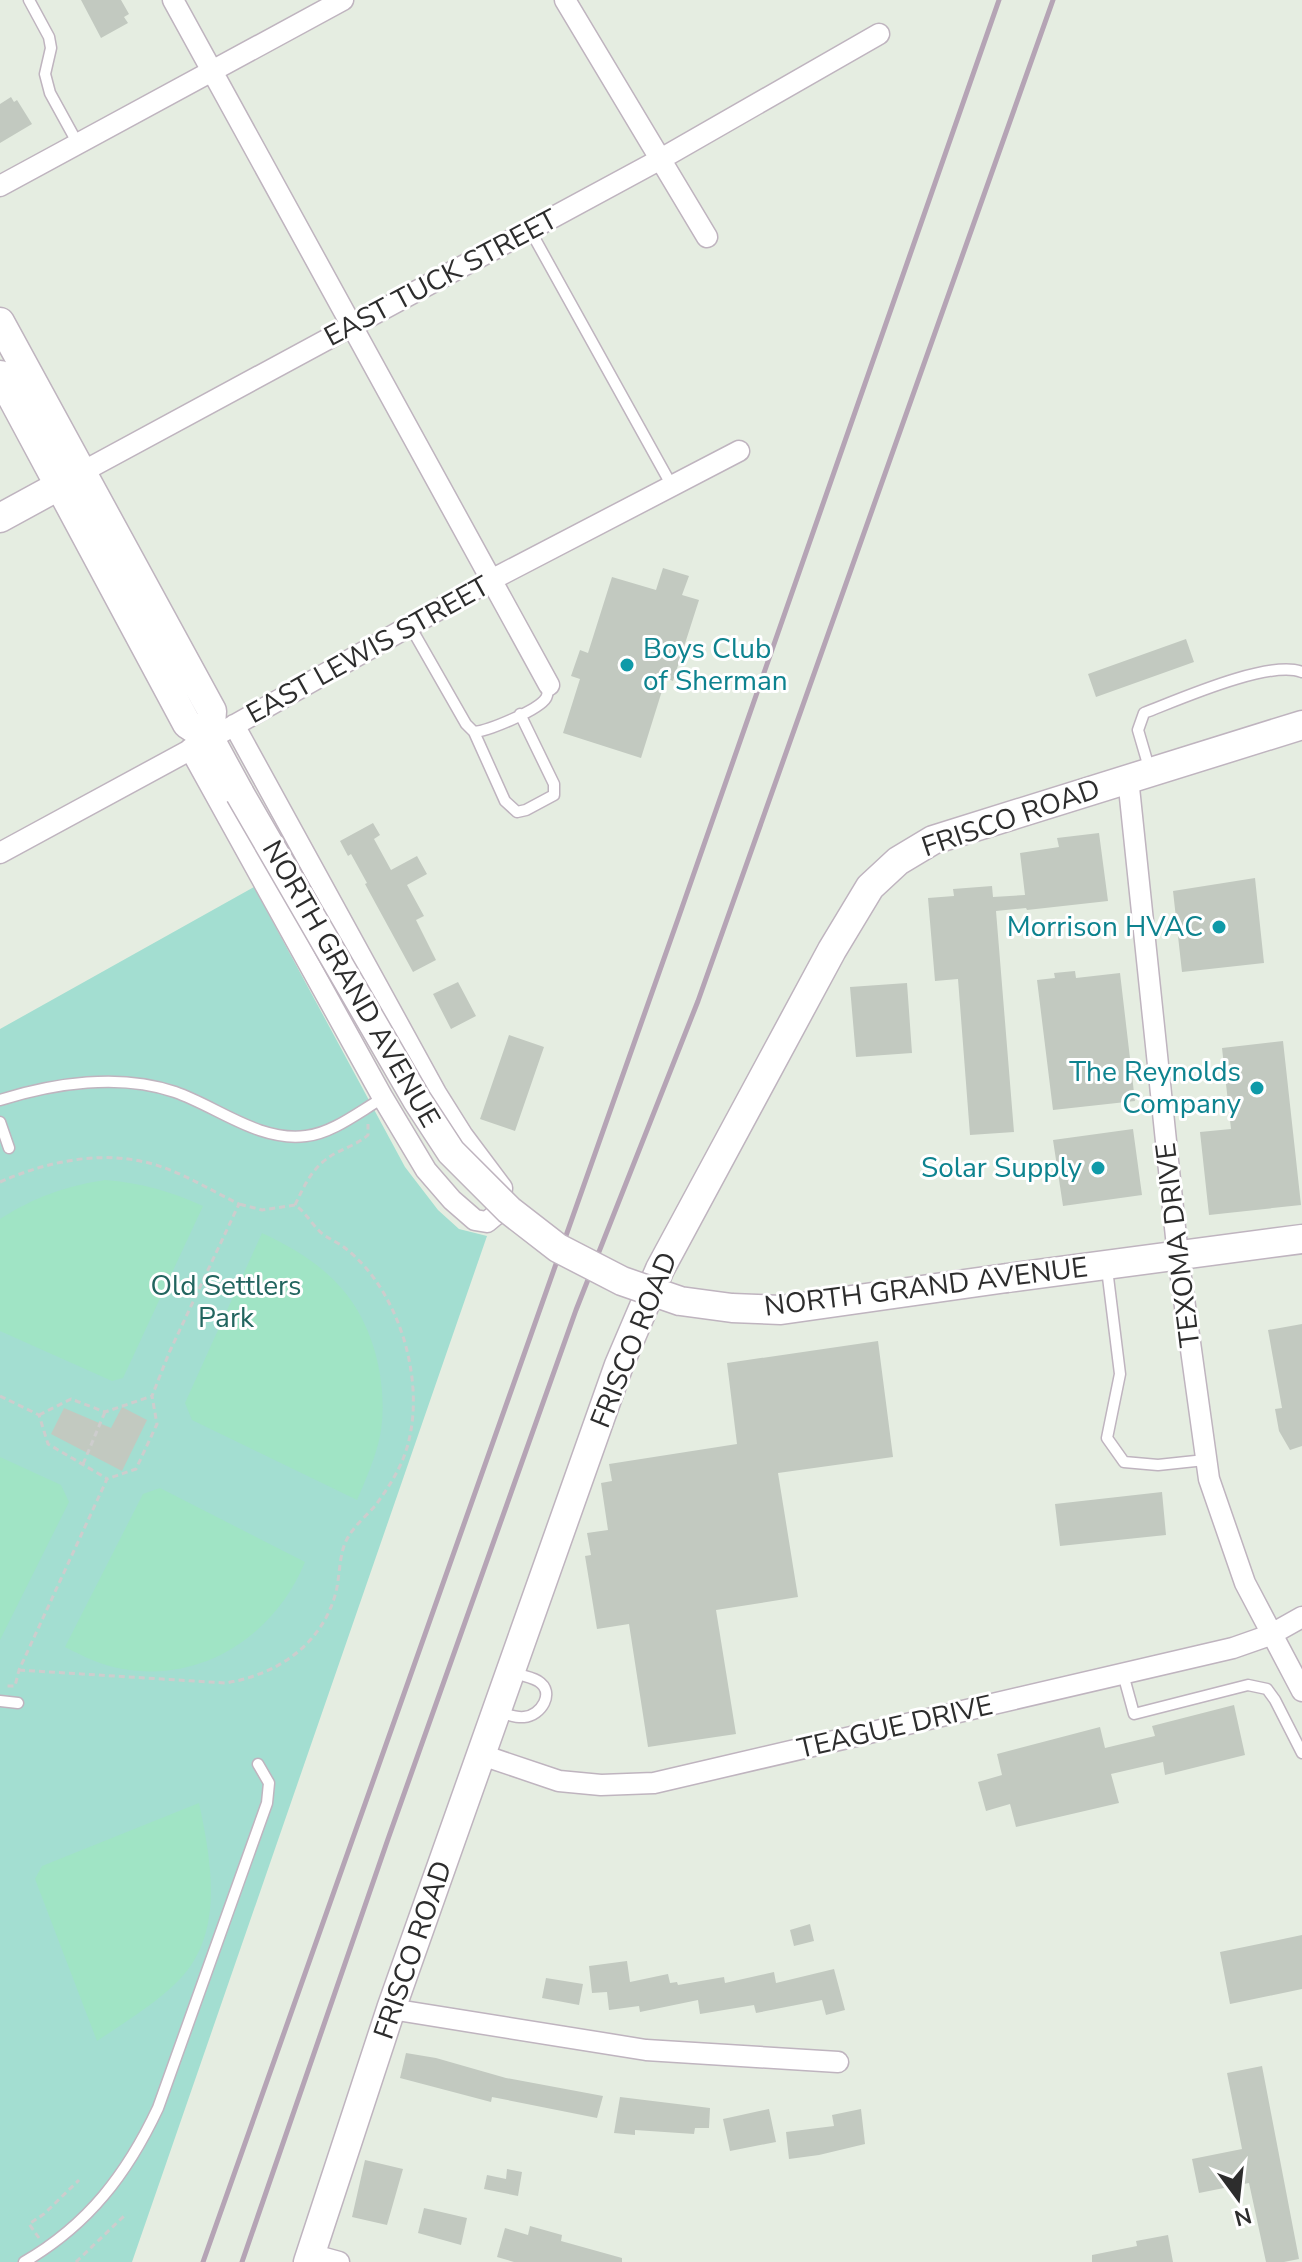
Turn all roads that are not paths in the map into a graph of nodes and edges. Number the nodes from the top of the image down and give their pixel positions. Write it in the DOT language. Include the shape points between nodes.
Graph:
graph roads {
  1 [pos="29,0"];
  2 [pos="173,0"];
  3 [pos="343,0"];
  4 [pos="565,0"];
  5 [pos="879,34"];
  6 [pos="213,72"];
  7 [pos="78,144"];
  8 [pos="659,160"];
  9 [pos="0,186"];
  10 [pos="530,230"];
  11 [pos="707,237"];
  12 [pos="0,322"];
  13 [pos="352,327"];
  14 [pos="0,375"];
  15 [pos="739,451"];
  16 [pos="71,479"];
  17 [pos="672,486"];
  18 [pos="0,518"];
  19 [pos="491,580"];
  20 [pos="410,626"];
  21 [pos="1302,672"];
  22 [pos="549,685"];
  23 [pos="520,714"];
  24 [pos="1302,725"];
  25 [pos="474,732"];
  26 [pos="211,738"];
  27 [pos="1139,775"];
  28 [pos="0,853"];
  29 [pos="383,1098"];
  30 [pos="0,1100"];
  31 [pos="0,1122"];
  32 [pos="9,1148"];
  33 [pos="1302,1239"];
  34 [pos="1178,1256"];
  35 [pos="1107,1265"];
  36 [pos="1205,1460"];
  37 [pos="1302,1617"];
  38 [pos="1270,1635"];
  39 [pos="511,1672"];
  40 [pos="1123,1674"];
  41 [pos="1301,1689"];
  42 [pos="0,1701"];
  43 [pos="18,1703"];
  44 [pos="497,1712"];
  45 [pos="1302,1753"];
  46 [pos="482,1755"];
  47 [pos="258,1764"];
  48 [pos="391,2009"];
  49 [pos="838,2062"];
  50 [pos="309,2258"];
  51 [pos="24,2262"];
  52 [pos="339,2262"];
  1 -- 7 [label="lane" via="49,37 45,74 50,93"];
  2 -- 6 [label="street"];
  3 -- 6 [label="street"];
  4 -- 8 [label="street"];
  5 -- 8 [label="street, EAST TUCK STREET"];
  6 -- 7 [label="street"];
  6 -- 13 [label="street"];
  7 -- 9 [label="street"];
  8 -- 10 [label="street, EAST TUCK STREET"];
  8 -- 11 [label="street"];
  10 -- 13 [label="street, EAST TUCK STREET"];
  10 -- 17 [label="lane"];
  12 -- 16 [label="street, NORTH GRAND AVENUE"];
  13 -- 16 [label="street, EAST TUCK STREET"];
  13 -- 19 [label="street"];
  14 -- 16 [label="street, NORTH GRAND AVENUE"];
  15 -- 17 [label="street, EAST LEWIS STREET"];
  16 -- 18 [label="street, EAST TUCK STREET"];
  16 -- 26 [label="street, NORTH GRAND AVENUE" via="212,711"];
  17 -- 19 [label="street, EAST LEWIS STREET"];
  19 -- 20 [label="street, EAST LEWIS STREET"];
  19 -- 22 [label="street"];
  20 -- 25 [label="lane"];
  20 -- 26 [label="street, EAST LEWIS STREET"];
  21 -- 27 [label="lane" via="1268,670 1144,713 1138,730"];
  22 -- 23 [label="lane" via="540,704"];
  23 -- 25 [label="lane"];
  23 -- 25 [label="lane" via="554,784 554,795 526,810 517,812 505,801"];
  24 -- 27 [label="street, FRISCO ROAD"];
  26 -- 28 [label="street, EAST LEWIS STREET"];
  26 -- 29 [label="street"];
  26 -- 29 [label="street" via="463,1136 502,1188 499,1212 487,1222 475,1220 452,1200 426,1170"];
  26 -- 35 [label="street, NORTH GRAND AVENUE, bridge" via="451,1152 509,1210 558,1248 622,1281 680,1301 781,1310"];
  27 -- 34 [label="street, TEXOMA DRIVE"];
  27 -- 39 [label="street, FRISCO ROAD" via="933,840 898,861 870,887 660,1269 619,1365"];
  29 -- 30 [label="lane" via="328,1129 285,1137 147,1085 82,1083"];
  31 -- 32 [label="lane"];
  33 -- 34 [label="street, NORTH GRAND AVENUE"];
  34 -- 35 [label="street, NORTH GRAND AVENUE"];
  34 -- 36 [label="street, TEXOMA DRIVE"];
  35 -- 36 [label="lane" via="1120,1374 1107,1438 1124,1462"];
  36 -- 38 [label="street, TEXOMA DRIVE" via="1220,1516"];
  37 -- 38 [label="street, TEAGUE DRIVE"];
  38 -- 40 [label="street, TEAGUE DRIVE"];
  38 -- 41 [label="street, TEXOMA DRIVE"];
  39 -- 44 [label="street, FRISCO ROAD"];
  39 -- 44 [label="lane" via="540,1682 546,1699 542,1709 524,1717"];
  40 -- 45 [label="lane" via="1134,1714 1248,1685 1267,1689"];
  40 -- 46 [label="street, TEAGUE DRIVE" via="654,1783 559,1781"];
  42 -- 43 [label="lane"];
  44 -- 46 [label="street, FRISCO ROAD"];
  46 -- 48 [label="street, FRISCO ROAD"];
  47 -- 51 [label="lane" via="269,1783 267,1803 139,2149 74,2228"];
  48 -- 49 [label="street" via="646,2050"];
  48 -- 50 [label="street, FRISCO ROAD"];
  50 -- 52 [label="street"];
}
